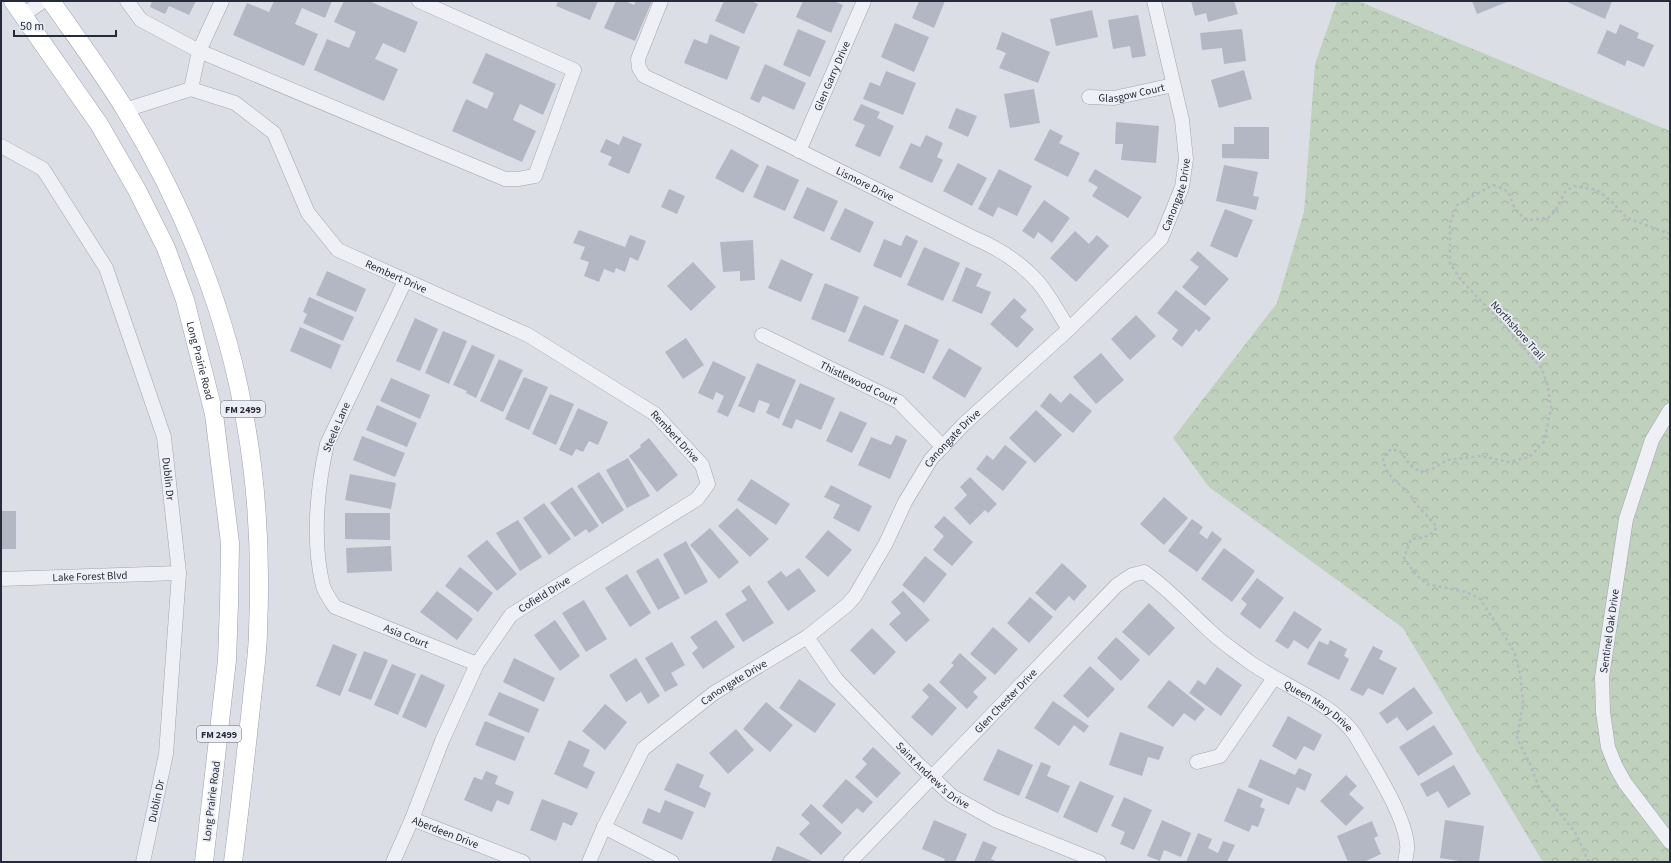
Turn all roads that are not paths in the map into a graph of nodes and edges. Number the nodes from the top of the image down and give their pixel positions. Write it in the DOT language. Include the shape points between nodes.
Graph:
graph roads {
  1 [pos="13,1"];
  2 [pos="43,1"];
  3 [pos="51,1"];
  4 [pos="127,1"];
  5 [pos="222,1"];
  6 [pos="419,1"];
  7 [pos="661,1"];
  8 [pos="864,1"];
  9 [pos="1154,1"];
  10 [pos="23,15"];
  11 [pos="199,51"];
  12 [pos="1173,85"];
  13 [pos="191,89"];
  14 [pos="1089,97"];
  15 [pos="126,110"];
  16 [pos="1,146"];
  17 [pos="799,151"];
  18 [pos="405,280"];
  19 [pos="1069,329"];
  20 [pos="762,335"];
  21 [pos="1670,410"];
  22 [pos="943,447"];
  23 [pos="702,465"];
  24 [pos="179,573"];
  25 [pos="1,579"];
  26 [pos="1170,593"];
  27 [pos="334,607"];
  28 [pos="806,637"];
  29 [pos="477,664"];
  30 [pos="1274,678"];
  31 [pos="1197,762"];
  32 [pos="932,778"];
  33 [pos="412,819"];
  34 [pos="604,827"];
  35 [pos="1670,842"];
  36 [pos="143,862"];
  37 [pos="204,862"];
  38 [pos="233,862"];
  39 [pos="393,862"];
  40 [pos="523,862"];
  41 [pos="589,862"];
  42 [pos="672,862"];
  43 [pos="850,862"];
  44 [pos="1098,862"];
  45 [pos="1405,862"];
  1 -- 10 [label="main road, Long Prairie Road / FM 2499"];
  2 -- 10 [label="street"];
  3 -- 15 [label="main road, FM 2499"];
  4 -- 11 [label="street" via="141,20"];
  5 -- 11 [label="street"];
  6 -- 11 [label="street" via="574,70 535,176 505,180"];
  7 -- 17 [label="street, Lismore Drive" via="638,59 639,68 644,76"];
  8 -- 17 [label="street, Glen Garry Drive"];
  9 -- 12 [label="street, Canongate Drive"];
  10 -- 37 [label="main road, Long Prairie Road / FM 2499" via="99,124 137,190 166,248 185,300 214,414 230,543 229,604 227,660"];
  11 -- 13 [label="street"];
  12 -- 14 [label="street, Glasgow Court" via="1114,98"];
  12 -- 19 [label="street, Canongate Drive" via="1182,120 1186,159 1182,187 1161,239"];
  13 -- 15 [label="street"];
  13 -- 18 [label="street, Rembert Drive" via="236,103 274,133 308,213 338,250"];
  15 -- 38 [label="main road, FM 2499" via="182,218 206,276 237,378 253,469 259,560 258,633"];
  16 -- 24 [label="street, Dublin Dr" via="43,169 106,268 164,437"];
  17 -- 19 [label="street, Lismore Drive" via="994,246 1026,270 1039,284"];
  18 -- 23 [label="street, Rembert Drive" via="528,335 655,414"];
  18 -- 27 [label="street, Steele Lane" via="327,444 321,470 316,534 323,587"];
  19 -- 22 [label="street, Canongate Drive" via="964,424"];
  20 -- 22 [label="street, Thistlewood Court" via="899,402"];
  21 -- 35 [label="street, Sentinel Oak Drive" via="1652,440 1626,519 1602,677 1604,730 1616,768"];
  22 -- 28 [label="street, Canongate Drive" via="931,459 905,502 886,543 855,596"];
  23 -- 29 [label="street, Cofield Drive" via="708,484 697,499 511,615"];
  24 -- 25 [label="street, Lake Forest Blvd"];
  24 -- 36 [label="street, Dublin Dr" via="166,754"];
  26 -- 30 [label="street, Queen Mary Drive" via="1211,632"];
  26 -- 32 [label="street, Glen Chester Drive" via="1144,572 1132,575 1117,586"];
  27 -- 29 [label="street, Asia Court"];
  28 -- 32 [label="street, Saint Andrew's Drive" via="836,679"];
  28 -- 34 [label="street, Canongate Drive" via="714,693 643,749"];
  29 -- 33 [label="street, Cofield Drive" via="442,741"];
  30 -- 31 [label="street" via="1220,756"];
  30 -- 45 [label="street, Queen Mary Drive" via="1314,700 1348,724 1397,811 1407,840"];
  32 -- 43 [label="street, Glen Chester Drive"];
  32 -- 44 [label="street, Saint Andrew's Drive" via="952,796 995,820"];
  33 -- 39 [label="street, Aberdeen Drive"];
  33 -- 40 [label="street, Aberdeen Drive"];
  34 -- 41 [label="street"];
  34 -- 42 [label="street"];
}
